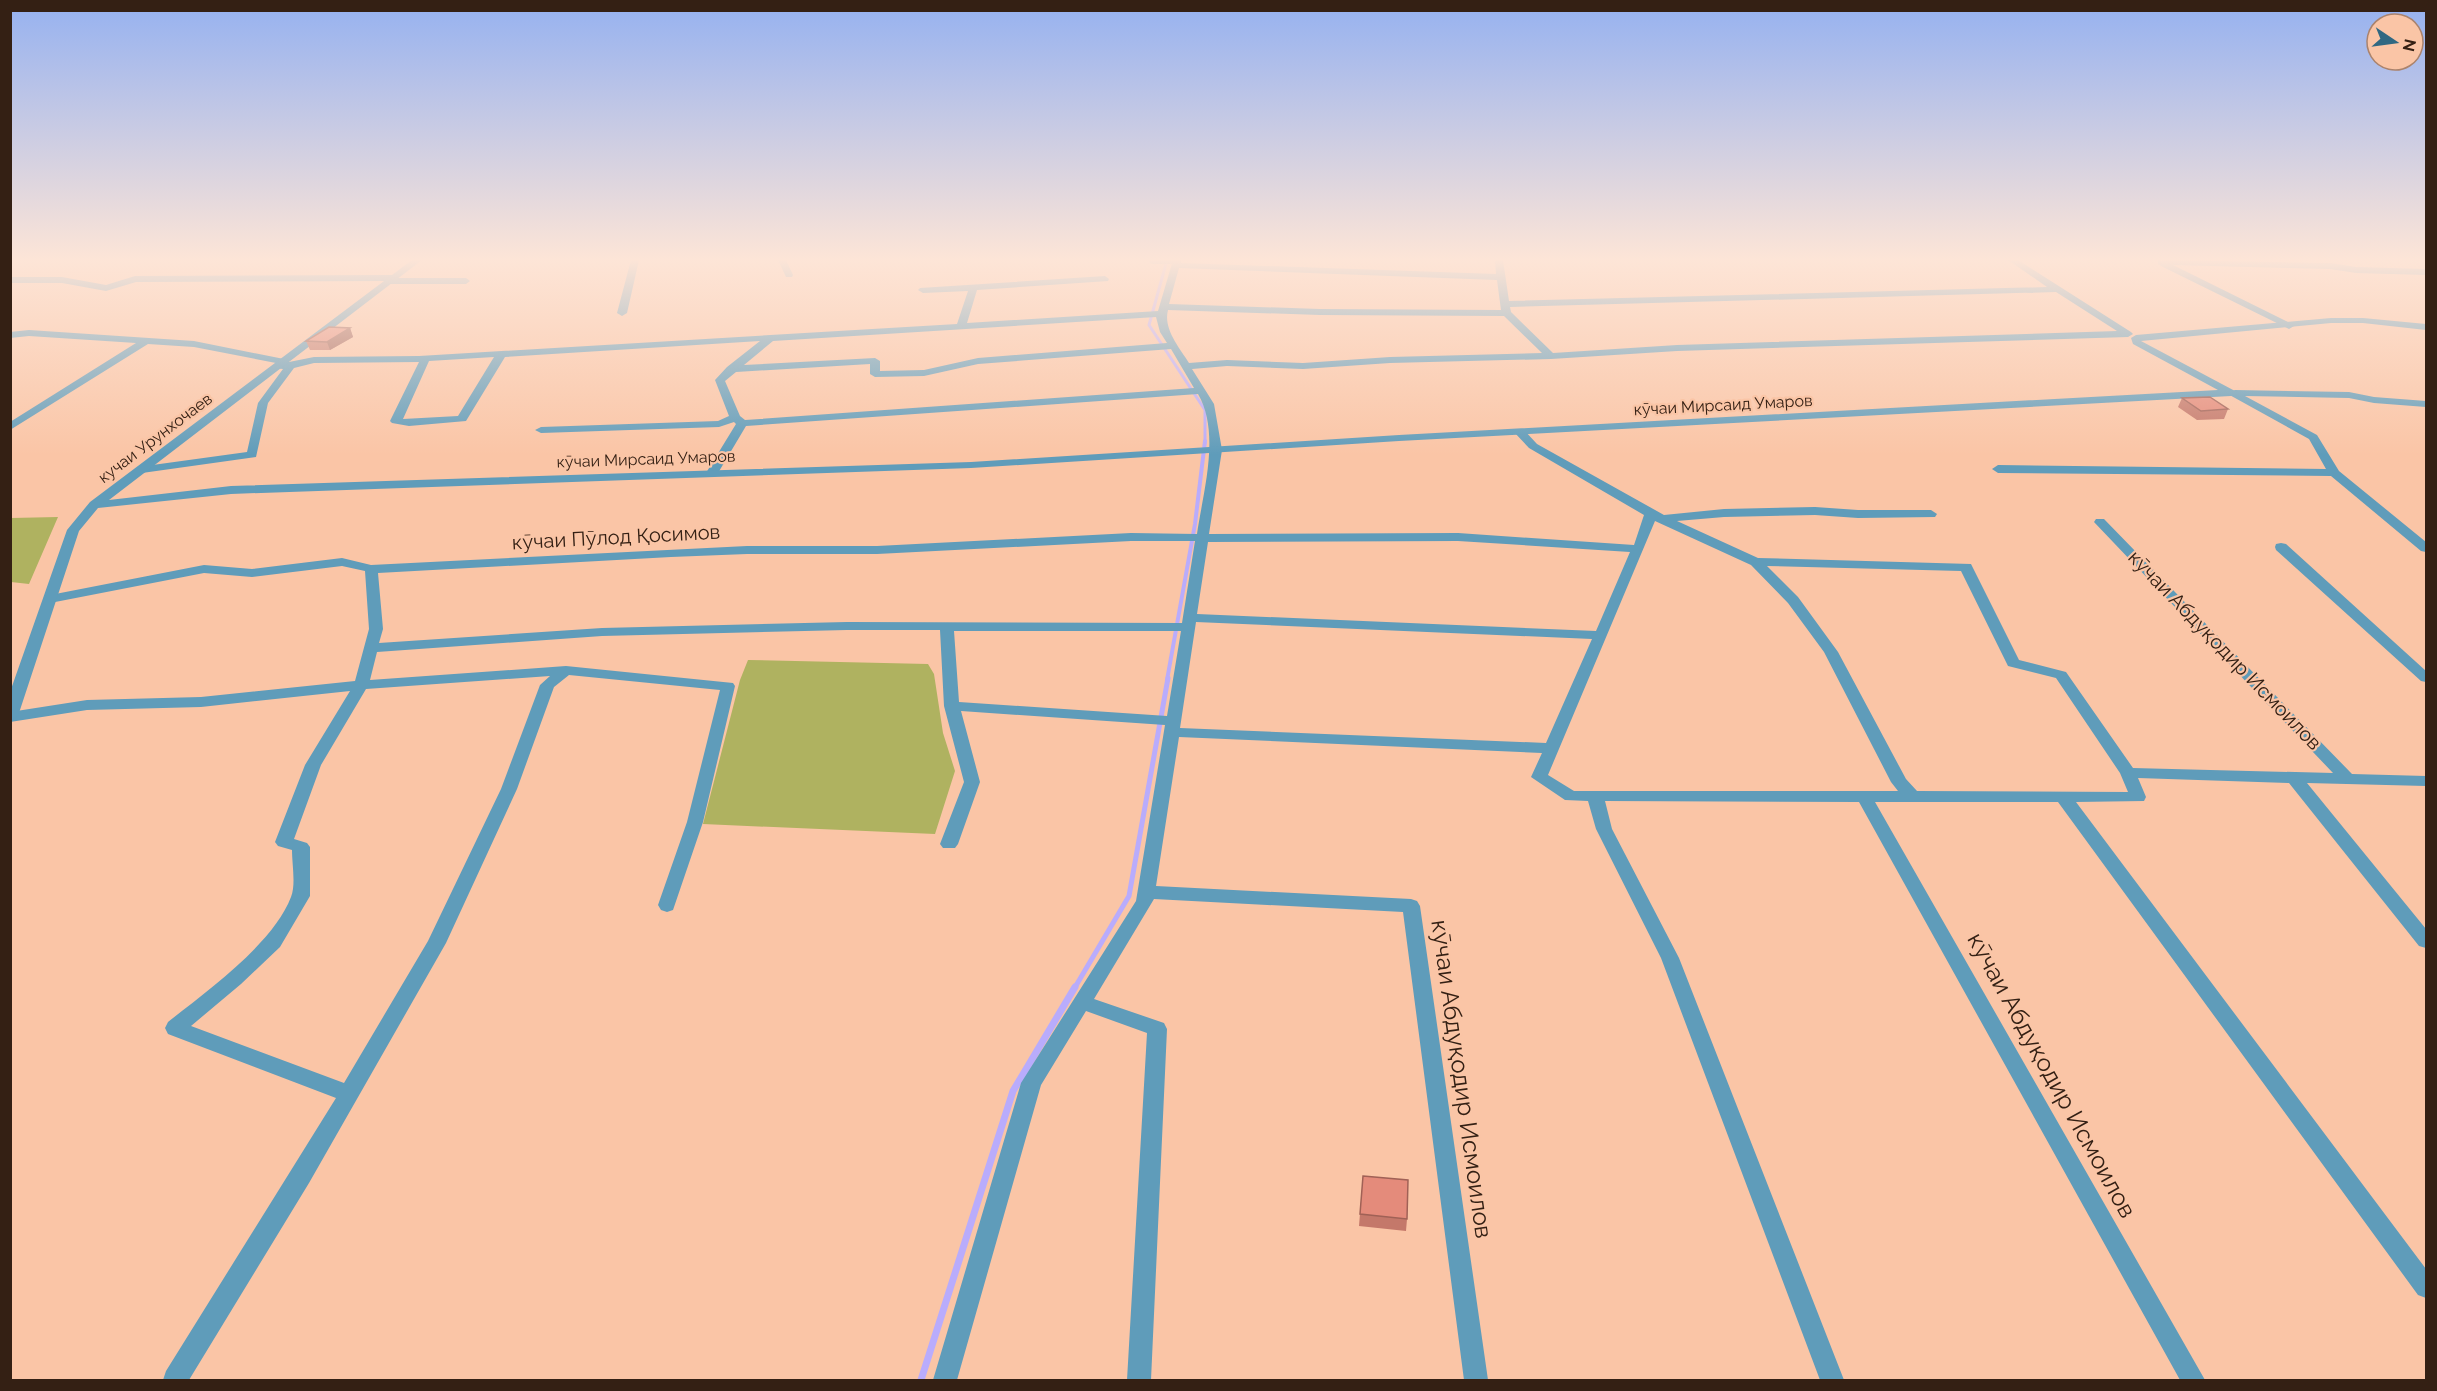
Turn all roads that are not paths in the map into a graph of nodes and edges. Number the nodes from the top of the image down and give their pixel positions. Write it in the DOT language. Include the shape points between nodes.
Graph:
graph roads {
  1 [pos="334,325"];
  2 [pos="976,325"];
  3 [pos="1163,325"];
  4 [pos="1521,325"];
  5 [pos="2114,325"];
  6 [pos="2295,325"];
  7 [pos="2407,325"];
  8 [pos="961,326"];
  9 [pos="2289,326"];
  10 [pos="2427,327"];
  11 [pos="10,335"];
  12 [pos="2132,336"];
  13 [pos="771,337"];
  14 [pos="146,341"];
  15 [pos="1166,346"];
  16 [pos="502,353"];
  17 [pos="1551,356"];
  18 [pos="426,358"];
  19 [pos="284,364"];
  20 [pos="1186,366"];
  21 [pos="731,369"];
  22 [pos="1196,391"];
  23 [pos="2231,393"];
  24 [pos="2427,404"];
  25 [pos="739,421"];
  26 [pos="10,428"];
  27 [pos="541,430"];
  28 [pos="1520,432"];
  29 [pos="1208,450"];
  30 [pos="142,468"];
  31 [pos="1998,469"];
  32 [pos="712,473"];
  33 [pos="2334,473"];
  34 [pos="94,505"];
  35 [pos="1931,514"];
  36 [pos="1657,517"];
  37 [pos="2100,522"];
  38 [pos="1196,537"];
  39 [pos="2282,547"];
  40 [pos="2427,548"];
  41 [pos="1638,549"];
  42 [pos="1756,562"];
  43 [pos="371,569"];
  44 [pos="50,599"];
  45 [pos="1183,625"];
  46 [pos="947,626"];
  47 [pos="1601,635"];
  48 [pos="370,648"];
  49 [pos="566,670"];
  50 [pos="2427,678"];
  51 [pos="361,685"];
  52 [pos="952,706"];
  53 [pos="11,709"];
  54 [pos="1172,726"];
  55 [pos="1552,748"];
  56 [pos="2128,774"];
  57 [pos="2294,777"];
  58 [pos="2348,779"];
  59 [pos="2427,781"];
  60 [pos="1595,796"];
  61 [pos="1863,797"];
  62 [pos="1913,797"];
  63 [pos="2063,797"];
  64 [pos="949,844"];
  65 [pos="1146,892"];
  66 [pos="667,905"];
  67 [pos="2427,941"];
  68 [pos="1082,1002"];
  69 [pos="349,1094"];
  70 [pos="2427,1287"];
  71 [pos="175,1380"];
  72 [pos="945,1380"];
  73 [pos="1139,1380"];
  74 [pos="1476,1380"];
  75 [pos="1832,1380"];
  76 [pos="2193,1380"];
  1 -- 19 [label="street, кучаи Урунхочаев"];
  2 -- 8 [label="street"];
  3 -- 15 [label="street"];
  4 -- 17 [label="street"];
  5 -- 12 [label="street"];
  6 -- 9 [label="street"];
  7 -- 10 [label="street"];
  8 -- 13 [label="street"];
  9 -- 12 [label="street"];
  11 -- 14 [label="street"];
  12 -- 17 [label="street" via="2043,335"];
  12 -- 23 [label="street" via="2136,342"];
  13 -- 16 [label="street"];
  13 -- 21 [label="street"];
  14 -- 19 [label="street" via="194,344"];
  14 -- 26 [label="street"];
  15 -- 20 [label="street"];
  15 -- 21 [label="street" via="978,361 924,373 875,374 875,361"];
  16 -- 18 [label="street"];
  16 -- 18 [label="street" via="462,419 396,421"];
  17 -- 20 [label="street" via="1303,366"];
  18 -- 19 [label="street"];
  19 -- 30 [label="street, кучаи Урунхочаев"];
  19 -- 30 [label="street" via="263,403 252,455"];
  20 -- 22 [label="street"];
  21 -- 25 [label="street" via="720,380"];
  22 -- 25 [label="street"];
  22 -- 29 [label="street" via="1209,404"];
  23 -- 24 [label="street, кӯчаи Мирсаид Умаров" via="2349,395"];
  23 -- 28 [label="street, кӯчаи Мирсаид Умаров"];
  23 -- 33 [label="street" via="2313,436"];
  25 -- 27 [label="street"];
  25 -- 32 [label="street"];
  28 -- 29 [label="street, кӯчаи Мирсаид Умаров"];
  28 -- 36 [label="street" via="1533,447"];
  29 -- 32 [label="street, кӯчаи Мирсаид Умаров" via="971,465"];
  29 -- 38 [label="street"];
  30 -- 34 [label="street, кучаи Урунхочаев"];
  31 -- 33 [label="street"];
  32 -- 34 [label="street, кӯчаи Мирсаид Умаров" via="231,490"];
  33 -- 40 [label="street"];
  34 -- 44 [label="street, кучаи Урунхочаев" via="73,530"];
  35 -- 36 [label="street" via="1815,511"];
  36 -- 41 [label="street"];
  36 -- 42 [label="street"];
  37 -- 58 [label="street, кӯчаи Абдуқодир Исмоилов"];
  38 -- 41 [label="street, кӯчаи Пӯлод Қосимов" via="1458,537"];
  38 -- 43 [label="street, кӯчаи Пӯлод Қосимов" via="877,550 714,551"];
  38 -- 45 [label="street"];
  39 -- 50 [label="street"];
  41 -- 47 [label="street"];
  42 -- 56 [label="street" via="1965,567 2013,663 2061,675"];
  42 -- 62 [label="street" via="1793,600 1831,652 1899,782"];
  43 -- 44 [label="street, кӯчаи Пӯлод Қосимов" via="342,562 252,573 204,569"];
  43 -- 48 [label="street" via="376,629"];
  44 -- 53 [label="street, кучаи Урунхочаев"];
  45 -- 46 [label="street"];
  45 -- 47 [label="street"];
  45 -- 54 [label="street"];
  46 -- 48 [label="street" via="602,632"];
  46 -- 52 [label="street"];
  47 -- 55 [label="street"];
  48 -- 51 [label="street"];
  49 -- 51 [label="street"];
  49 -- 66 [label="street" via="728,687 695,822"];
  49 -- 69 [label="street" via="547,685 509,789 437,943"];
  51 -- 53 [label="street" via="201,702"];
  51 -- 69 [label="street" via="313,765 284,842 301,847 301,896 273,942 175,1028"];
  52 -- 54 [label="street"];
  52 -- 64 [label="street" via="972,782"];
  54 -- 55 [label="street"];
  54 -- 65 [label="street"];
  55 -- 60 [label="street" via="1539,777 1571,796"];
  56 -- 57 [label="street, кӯчаи Абдуқодир Исмоилов"];
  56 -- 63 [label="street" via="2138,797"];
  57 -- 58 [label="street, кӯчаи Абдуқодир Исмоилов"];
  57 -- 67 [label="street, кӯчаи Абдуқодир Исмоилов"];
  58 -- 59 [label="street, кӯчаи Абдуқодир Исмоилов"];
  60 -- 61 [label="street"];
  60 -- 75 [label="street" via="1604,829 1670,958"];
  61 -- 62 [label="street"];
  61 -- 76 [label="street, кӯчаи Абдуқодир Исмоилов"];
  62 -- 63 [label="street"];
  63 -- 70 [label="street"];
  65 -- 68 [label="street" via="1145,902"];
  65 -- 74 [label="street, кӯчаи Абдуқодир Исмоилов" via="1411,906"];
  68 -- 72 [label="street" via="1031,1083"];
  68 -- 73 [label="street" via="1156,1029"];
  69 -- 71 [label="street"];
}
